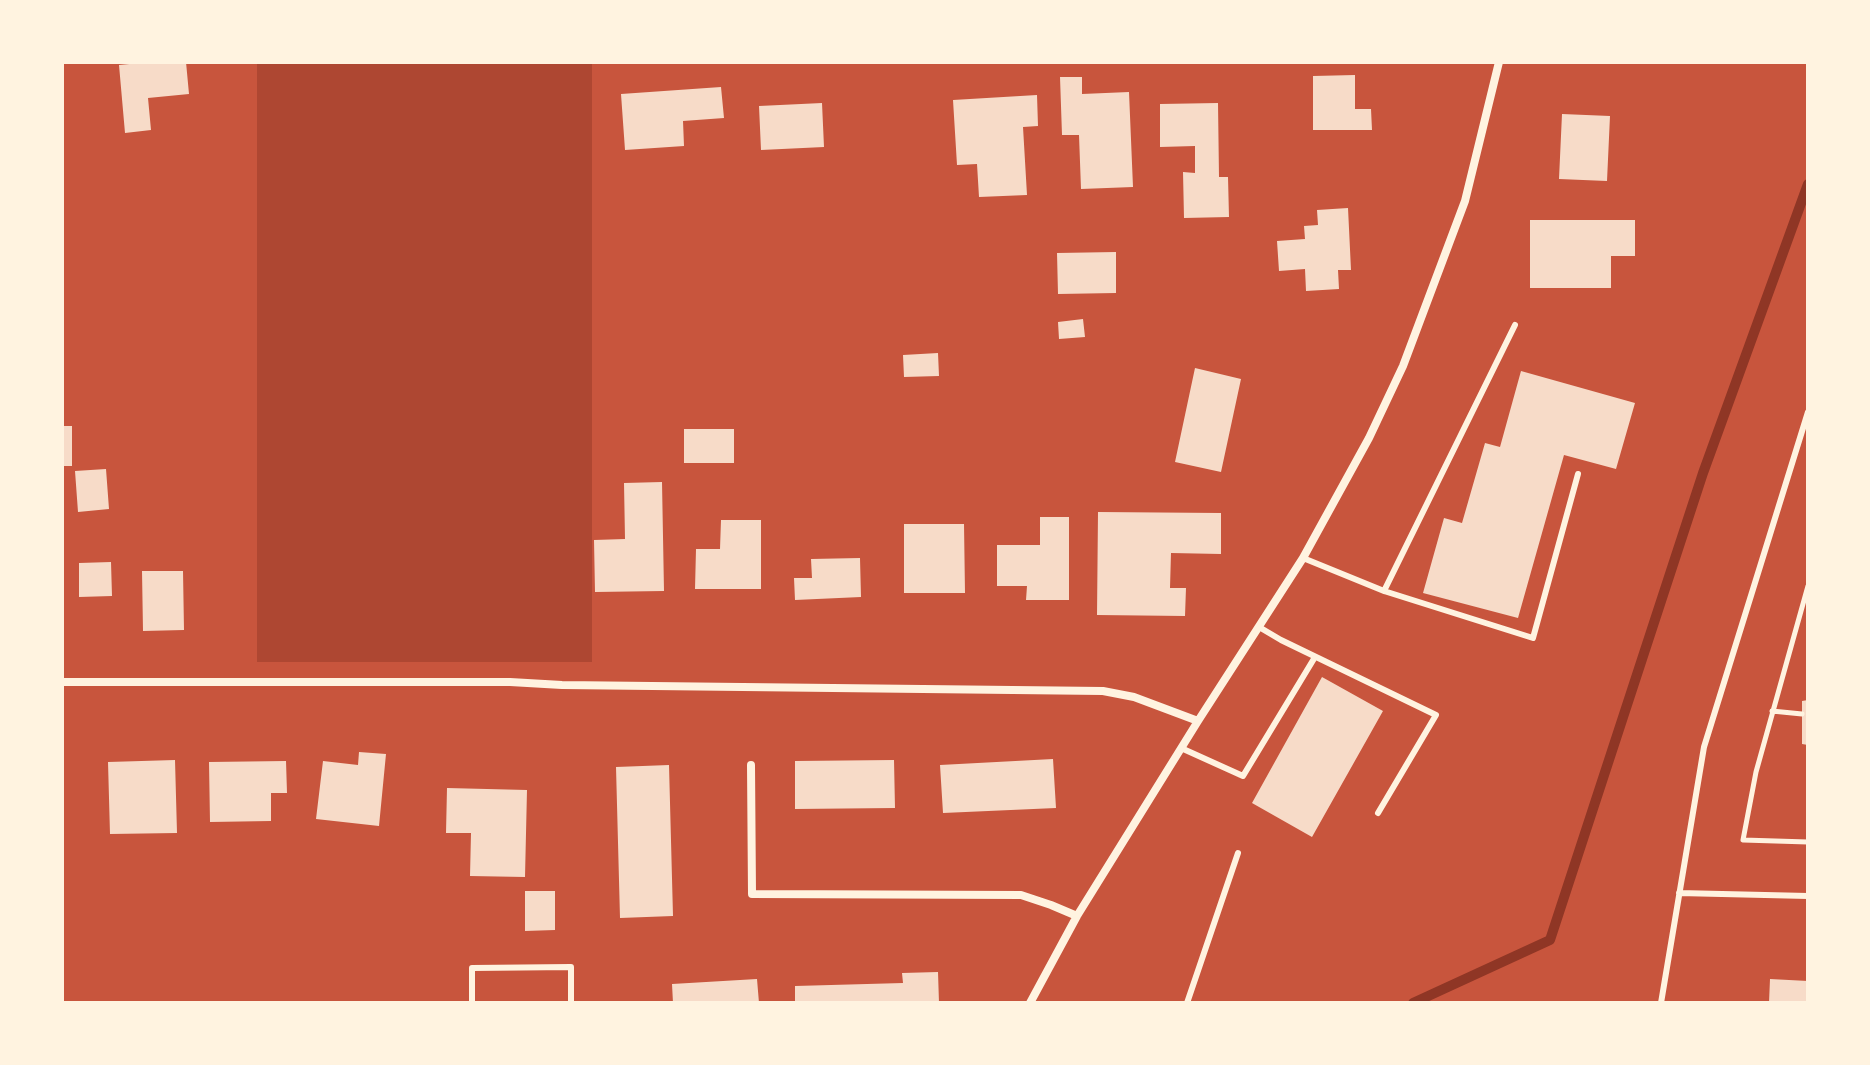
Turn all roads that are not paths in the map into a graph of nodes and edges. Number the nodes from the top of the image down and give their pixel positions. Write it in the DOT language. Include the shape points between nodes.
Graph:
graph roads {
  1 [pos="1499,62"];
  2 [pos="1515,325"];
  3 [pos="1808,412"];
  4 [pos="1578,474"];
  5 [pos="1303,558"];
  6 [pos="1384,591"];
  7 [pos="1259,627"];
  8 [pos="1315,657"];
  9 [pos="62,682"];
  10 [pos="1198,721"];
  11 [pos="1181,748"];
  12 [pos="751,765"];
  13 [pos="1378,813"];
  14 [pos="1238,853"];
  15 [pos="1679,893"];
  16 [pos="1808,896"];
  17 [pos="1077,916"];
  18 [pos="472,1003"];
  19 [pos="571,1003"];
  20 [pos="1030,1003"];
  21 [pos="1187,1003"];
  22 [pos="1661,1003"];
  1 -- 5 [label="street" via="1465,201 1403,366"];
  2 -- 6 [label="lane"];
  3 -- 15 [label="lane" via="1704,747"];
  4 -- 6 [label="lane" via="1533,638"];
  5 -- 6 [label="lane"];
  5 -- 7 [label="street"];
  7 -- 8 [label="lane"];
  7 -- 10 [label="street"];
  8 -- 11 [label="lane" via="1243,776"];
  8 -- 13 [label="lane" via="1436,715"];
  9 -- 10 [label="street" via="1103,691"];
  10 -- 11 [label="street"];
  11 -- 17 [label="street"];
  12 -- 17 [label="street" via="752,894 1021,895"];
  14 -- 21 [label="lane"];
  15 -- 16 [label="lane"];
  15 -- 22 [label="lane"];
  17 -- 20 [label="street"];
  18 -- 19 [label="lane" via="472,968 571,967"];
}
